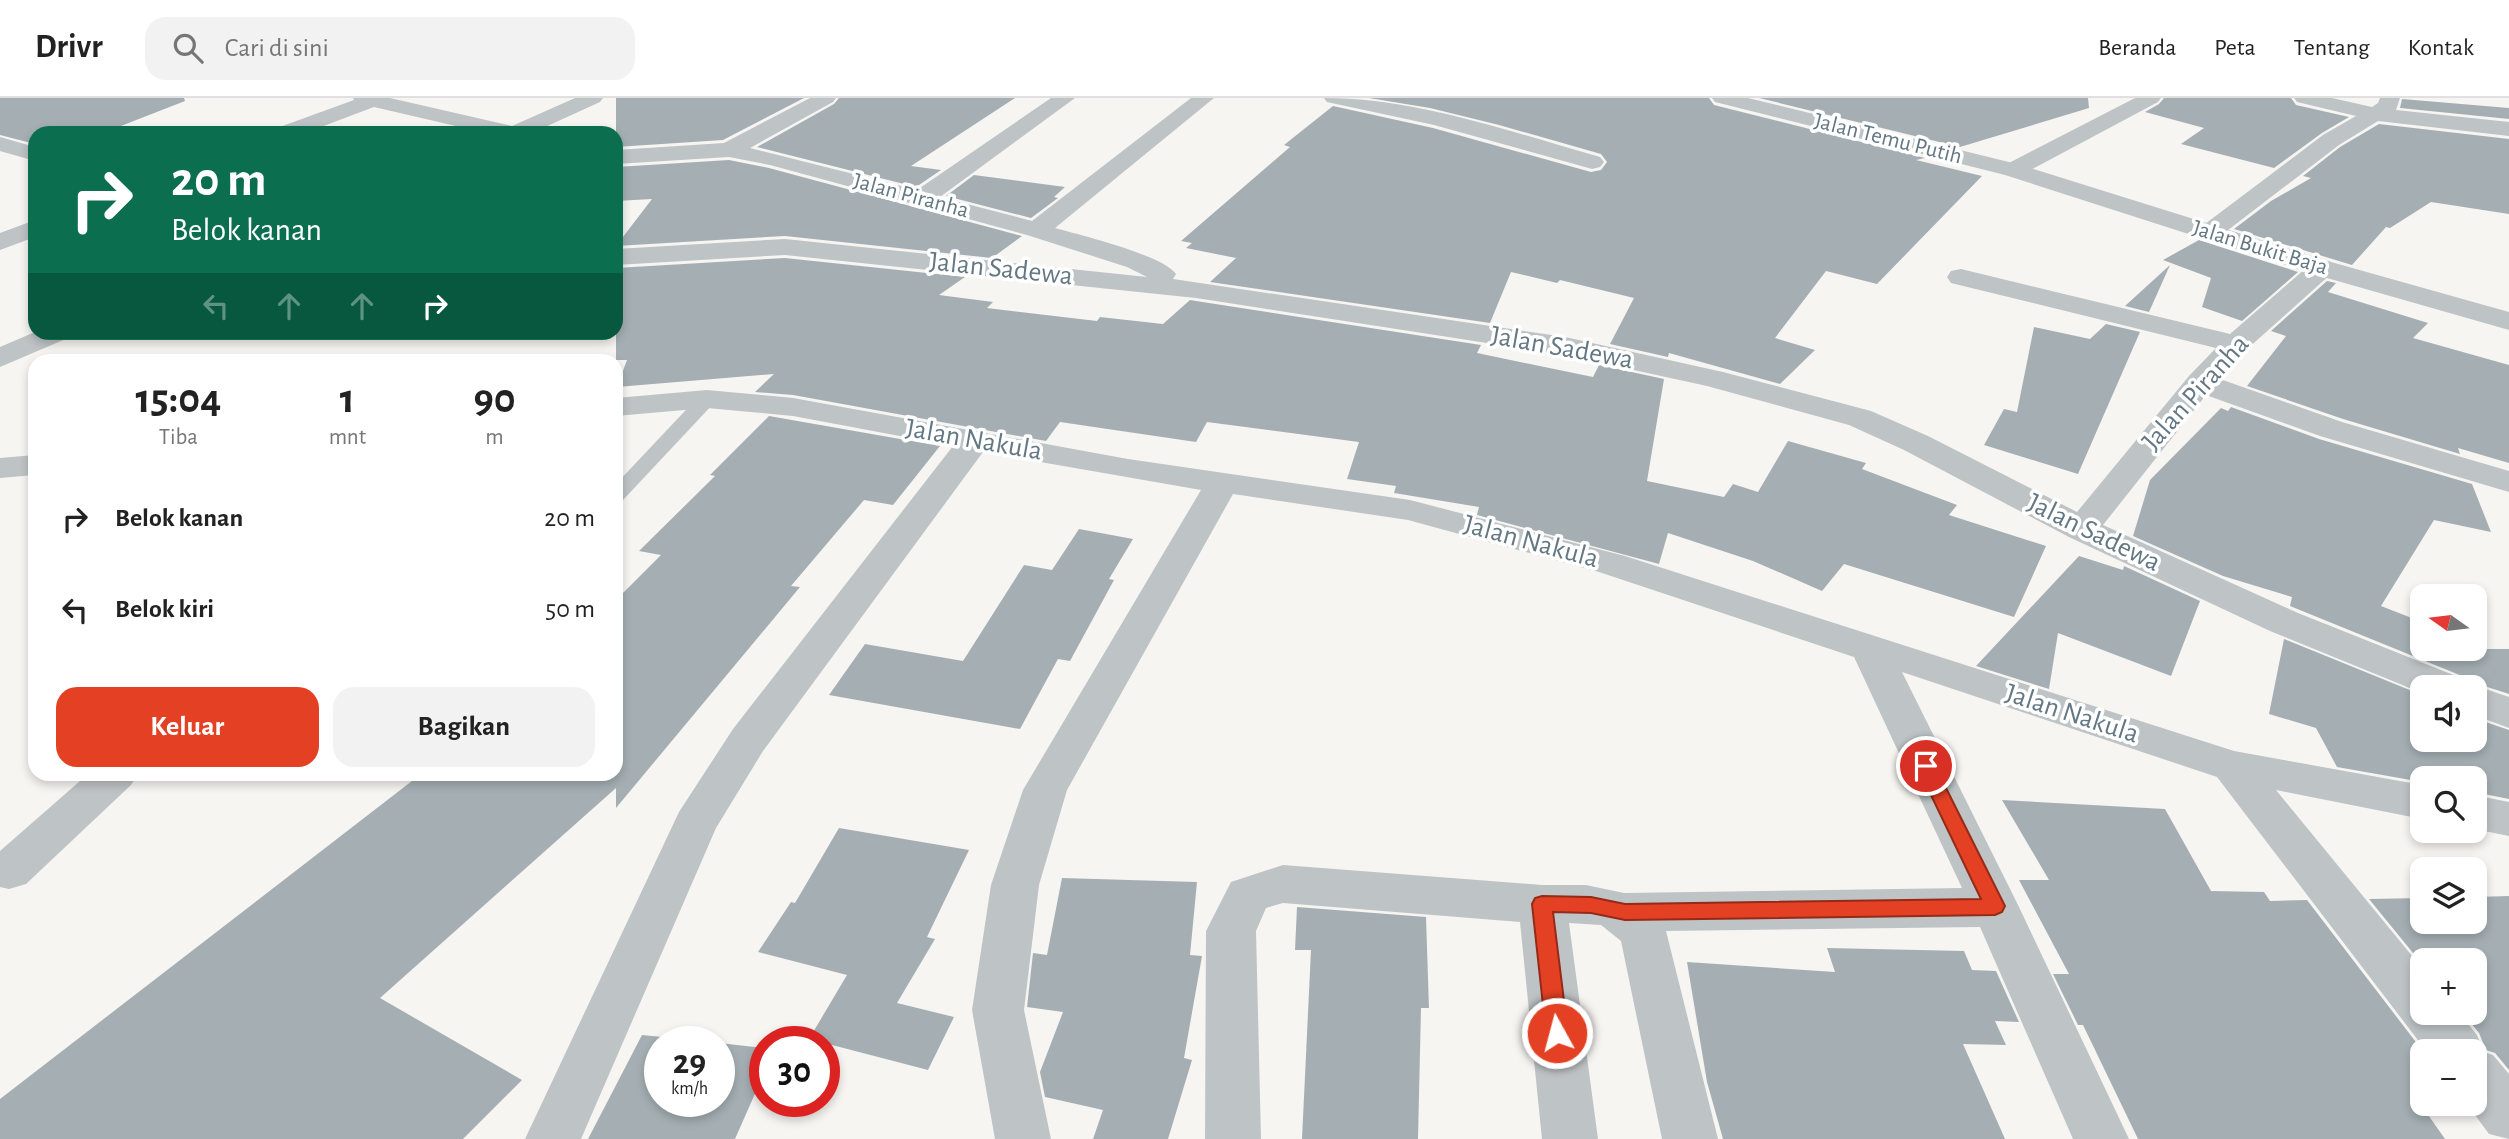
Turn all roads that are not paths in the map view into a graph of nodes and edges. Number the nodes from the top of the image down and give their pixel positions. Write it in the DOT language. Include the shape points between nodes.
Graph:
graph roads {
  1 [pos="593,98"];
  2 [pos="826,98"];
  3 [pos="1065,98"];
  4 [pos="1204,98"];
  5 [pos="1334,98"];
  6 [pos="1722,98"];
  7 [pos="2116,98"];
  8 [pos="2304,98"];
  9 [pos="371,99"];
  10 [pos="2145,101"];
  11 [pos="2383,106"];
  12 [pos="303,126"];
  13 [pos="485,126"];
  14 [pos="530,126"];
  15 [pos="2509,129"];
  16 [pos="0,144"];
  17 [pos="729,150"];
  18 [pos="28,152"];
  19 [pos="623,157"];
  20 [pos="1592,162"];
  21 [pos="2013,170"];
  22 [pos="922,198"];
  23 [pos="1036,230"];
  24 [pos="28,231"];
  25 [pos="2210,232"];
  26 [pos="0,242"];
  27 [pos="623,257"];
  28 [pos="2322,268"];
  29 [pos="1961,277"];
  30 [pos="1196,290"];
  31 [pos="2509,321"];
  32 [pos="36,340"];
  33 [pos="2236,344"];
  34 [pos="6,351"];
  35 [pos="2200,382"];
  36 [pos="708,399"];
  37 [pos="623,406"];
  38 [pos="975,440"];
  39 [pos="28,466"];
  40 [pos="0,468"];
  41 [pos="2509,482"];
  42 [pos="1222,483"];
  43 [pos="623,489"];
  44 [pos="2082,528"];
  45 [pos="1870,649"];
  46 [pos="2416,675"];
  47 [pos="2487,704"];
  48 [pos="2509,713"];
  49 [pos="2232,766"];
  50 [pos="108,781"];
  51 [pos="2410,800"];
  52 [pos="2487,815"];
  53 [pos="2509,819"];
  54 [pos="9,871"];
  55 [pos="1542,904"];
  56 [pos="1995,906"];
  57 [pos="1625,912"];
  58 [pos="2410,991"];
  59 [pos="2437,1025"];
  60 [pos="2448,1039"];
  61 [pos="2487,1088"];
  62 [pos="2509,1116"];
  63 [pos="553,1139"];
  64 [pos="1023,1139"];
  65 [pos="1233,1139"];
  66 [pos="1570,1139"];
  67 [pos="1690,1139"];
  68 [pos="2101,1139"];
  1 -- 14 [label="street"];
  2 -- 17 [label="street"];
  3 -- 22 [label="street"];
  4 -- 23 [label="street"];
  5 -- 20 [label="street" via="1437,119"];
  6 -- 21 [label="street, Jalan Temu Putih"];
  7 -- 10 [label="street"];
  8 -- 11 [label="street"];
  9 -- 12 [label="street"];
  9 -- 13 [label="street"];
  10 -- 21 [label="street"];
  11 -- 15 [label="street"];
  11 -- 25 [label="street"];
  16 -- 18 [label="street"];
  17 -- 19 [label="street, Jalan Piranha"];
  17 -- 22 [label="street, Jalan Piranha"];
  21 -- 25 [label="street, Jalan Bukit Baja"];
  22 -- 23 [label="street, Jalan Piranha"];
  23 -- 30 [label="street, Jalan Piranha" via="1136,261"];
  24 -- 26 [label="street"];
  25 -- 28 [label="street, Jalan Bukit Baja"];
  27 -- 30 [label="street, Jalan Sadewa" via="785,247"];
  28 -- 31 [label="street, Jalan Bukit Baja"];
  28 -- 33 [label="street, Jalan Piranha"];
  29 -- 33 [label="street"];
  30 -- 44 [label="street, Jalan Sadewa" via="1565,346 1712,377 1847,414 1916,443"];
  32 -- 34 [label="street"];
  33 -- 35 [label="street, Jalan Piranha"];
  35 -- 41 [label="street" via="2331,429"];
  35 -- 44 [label="street, Jalan Piranha"];
  36 -- 37 [label="street, Jalan Nakula"];
  36 -- 38 [label="street, Jalan Nakula" via="793,407"];
  36 -- 43 [label="lane"];
  38 -- 42 [label="street, Jalan Nakula"];
  38 -- 63 [label="street" via="748,740 695,824"];
  39 -- 40 [label="street"];
  42 -- 45 [label="street, Jalan Nakula" via="1410,510 1612,564"];
  42 -- 64 [label="street" via="1045,790 1015,885 998,1010"];
  44 -- 46 [label="street, Jalan Sadewa" via="2284,622"];
  45 -- 49 [label="street, Jalan Nakula"];
  45 -- 56 [label="street"];
  47 -- 48 [label="street"];
  49 -- 51 [label="street, Jalan Nakula"];
  49 -- 58 [label="street"];
  50 -- 54 [label="street"];
  52 -- 53 [label="street"];
  55 -- 57 [label="street" via="1591,905"];
  55 -- 65 [label="street" via="1283,884 1248,895 1231,931"];
  55 -- 66 [label="street"];
  56 -- 57 [label="street"];
  56 -- 68 [label="street"];
  57 -- 67 [label="street" via="1644,936"];
  59 -- 60 [label="street"];
  61 -- 62 [label="street"];
}
